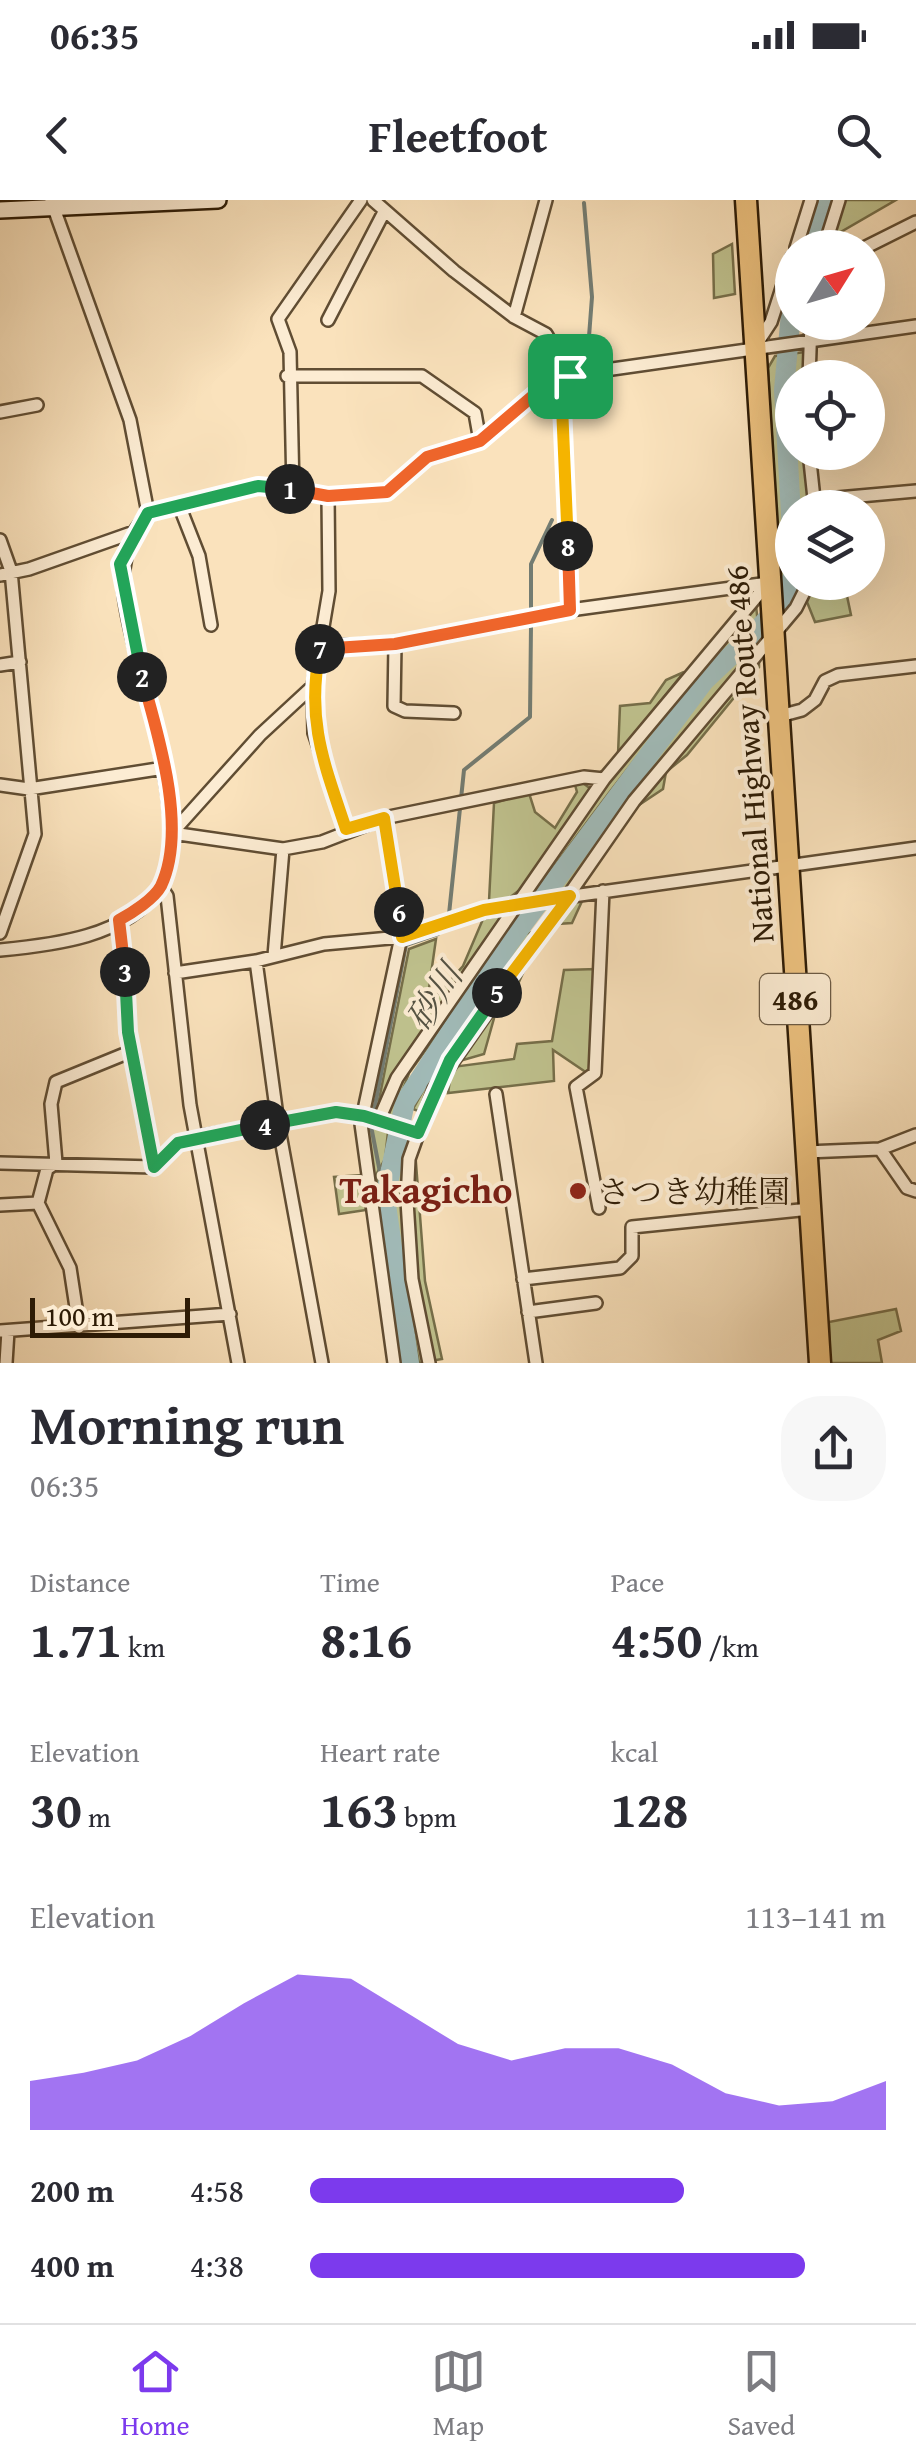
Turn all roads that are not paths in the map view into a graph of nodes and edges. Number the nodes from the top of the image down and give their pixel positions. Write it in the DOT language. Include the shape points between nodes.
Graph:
graph roads {
  1 [pos="218,200"];
  2 [pos="360,200"];
  3 [pos="373,200"];
  4 [pos="546,200"];
  5 [pos="746,200"];
  6 [pos="811,200"];
  7 [pos="838,200"];
  8 [pos="52,204"];
  9 [pos="0,210"];
  10 [pos="384,212"];
  11 [pos="916,222"];
  12 [pos="802,230"];
  13 [pos="829,230"];
  14 [pos="885,238"];
  15 [pos="775,310"];
  16 [pos="514,317"];
  17 [pos="328,320"];
  18 [pos="916,326"];
  19 [pos="808,342"];
  20 [pos="761,349"];
  21 [pos="808,360"];
  22 [pos="288,376"];
  23 [pos="570,376"];
  24 [pos="37,405"];
  25 [pos="0,412"];
  26 [pos="480,441"];
  27 [pos="293,490"];
  28 [pos="916,492"];
  29 [pos="328,496"];
  30 [pos="885,496"];
  31 [pos="179,505"];
  32 [pos="148,513"];
  33 [pos="134,532"];
  34 [pos="0,540"];
  35 [pos="6,573"];
  36 [pos="769,589"];
  37 [pos="800,600"];
  38 [pos="570,610"];
  39 [pos="211,624"];
  40 [pos="771,635"];
  41 [pos="395,644"];
  42 [pos="321,646"];
  43 [pos="20,662"];
  44 [pos="0,664"];
  45 [pos="916,666"];
  46 [pos="313,686"];
  47 [pos="454,712"];
  48 [pos="776,717"];
  49 [pos="164,768"];
  50 [pos="604,780"];
  51 [pos="0,786"];
  52 [pos="28,789"];
  53 [pos="384,818"];
  54 [pos="346,829"];
  55 [pos="172,833"];
  56 [pos="916,848"];
  57 [pos="283,849"];
  58 [pos="785,867"];
  59 [pos="160,888"];
  60 [pos="603,891"];
  61 [pos="570,896"];
  62 [pos="516,904"];
  63 [pos="119,920"];
  64 [pos="0,933"];
  65 [pos="402,937"];
  66 [pos="0,950"];
  67 [pos="274,956"];
  68 [pos="256,961"];
  69 [pos="175,973"];
  70 [pos="132,1051"];
  71 [pos="496,1094"];
  72 [pos="364,1116"];
  73 [pos="378,1122"];
  74 [pos="278,1123"];
  75 [pos="418,1133"];
  76 [pos="916,1135"];
  77 [pos="197,1137"];
  78 [pos="880,1149"];
  79 [pos="806,1152"];
  80 [pos="0,1163"];
  81 [pos="56,1163"];
  82 [pos="154,1167"];
  83 [pos="916,1192"];
  84 [pos="38,1203"];
  85 [pos="0,1206"];
  86 [pos="599,1208"];
  87 [pos="810,1208"];
  88 [pos="523,1279"];
  89 [pos="596,1303"];
  90 [pos="528,1312"];
  91 [pos="230,1314"];
  92 [pos="78,1327"];
  93 [pos="4,1331"];
  94 [pos="6,1363"];
  95 [pos="238,1363"];
  96 [pos="322,1363"];
  97 [pos="394,1363"];
  98 [pos="429,1363"];
  99 [pos="536,1363"];
  100 [pos="820,1363"];
  1 -- 8 [label="street"];
  2 -- 22 [label="street" via="278,319 290,352"];
  3 -- 10 [label="street"];
  4 -- 16 [label="street"];
  5 -- 20 [label="highway, National Highway Route 486 / 486"];
  6 -- 12 [label="street"];
  7 -- 13 [label="street"];
  8 -- 9 [label="street"];
  8 -- 32 [label="street" via="130,420"];
  10 -- 16 [label="street"];
  10 -- 17 [label="street"];
  11 -- 14 [label="street"];
  15 -- 20 [label="street"];
  16 -- 23 [label="street" via="546,334"];
  18 -- 19 [label="street"];
  19 -- 20 [label="street"];
  19 -- 21 [label="street"];
  20 -- 23 [label="street"];
  20 -- 36 [label="highway, National Highway Route 486 / 486"];
  22 -- 26 [label="street" via="422,376 475,413"];
  22 -- 27 [label="street"];
  23 -- 26 [label="street" via="549,382"];
  23 -- 38 [label="lane" via="562,406"];
  24 -- 25 [label="street"];
  26 -- 29 [label="street" via="427,457 387,492"];
  27 -- 29 [label="street"];
  27 -- 31 [label="street" via="258,486"];
  28 -- 30 [label="street"];
  29 -- 42 [label="street"];
  31 -- 32 [label="street"];
  31 -- 39 [label="street" via="199,556"];
  32 -- 33 [label="street"];
  33 -- 35 [label="street"];
  33 -- 49 [label="street" via="120,564"];
  34 -- 35 [label="street"];
  35 -- 43 [label="street"];
  36 -- 38 [label="street"];
  36 -- 40 [label="highway, National Highway Route 486 / 486"];
  36 -- 50 [label="street"];
  37 -- 40 [label="street"];
  38 -- 41 [label="street"];
  40 -- 48 [label="highway, National Highway Route 486 / 486"];
  40 -- 61 [label="street" via="634,800"];
  41 -- 42 [label="street"];
  41 -- 47 [label="street" via="394,706"];
  42 -- 46 [label="street"];
  43 -- 44 [label="street"];
  43 -- 52 [label="street"];
  45 -- 48 [label="street" via="838,675 802,710"];
  46 -- 54 [label="street" via="314,733"];
  46 -- 55 [label="street" via="260,734"];
  48 -- 58 [label="highway, National Highway Route 486 / 486"];
  49 -- 52 [label="street"];
  49 -- 55 [label="street"];
  50 -- 53 [label="street" via="584,777"];
  50 -- 62 [label="street"];
  51 -- 52 [label="street"];
  52 -- 64 [label="street" via="35,834"];
  53 -- 54 [label="street"];
  53 -- 65 [label="street"];
  54 -- 57 [label="street" via="322,842"];
  55 -- 57 [label="street"];
  55 -- 59 [label="street"];
  56 -- 58 [label="street"];
  57 -- 67 [label="street"];
  58 -- 60 [label="street"];
  58 -- 79 [label="highway, National Highway Route 486 / 486"];
  59 -- 63 [label="street"];
  59 -- 69 [label="street" via="167,896"];
  60 -- 61 [label="street"];
  60 -- 86 [label="street" via="596,1073 576,1088"];
  61 -- 62 [label="street"];
  61 -- 75 [label="street" via="450,1060"];
  62 -- 65 [label="street"];
  62 -- 73 [label="street" via="398,1078"];
  63 -- 66 [label="street" via="54,945"];
  63 -- 70 [label="street"];
  65 -- 67 [label="street"];
  65 -- 72 [label="street"];
  67 -- 68 [label="street"];
  68 -- 69 [label="street"];
  68 -- 74 [label="street"];
  69 -- 77 [label="street"];
  70 -- 81 [label="street" via="56,1082"];
  70 -- 82 [label="street"];
  71 -- 88 [label="street"];
  72 -- 73 [label="street"];
  72 -- 74 [label="street" via="336,1112"];
  72 -- 97 [label="street" via="372,1226"];
  73 -- 75 [label="street"];
  74 -- 77 [label="street"];
  74 -- 96 [label="street"];
  75 -- 98 [label="street" via="408,1201 412,1279"];
  76 -- 78 [label="street"];
  77 -- 82 [label="street" via="178,1143"];
  77 -- 91 [label="street"];
  78 -- 79 [label="street"];
  78 -- 83 [label="street"];
  79 -- 87 [label="highway, National Highway Route 486 / 486"];
  80 -- 81 [label="street"];
  81 -- 82 [label="street"];
  81 -- 84 [label="street" via="47,1168"];
  84 -- 85 [label="street"];
  84 -- 92 [label="street" via="70,1268"];
  87 -- 88 [label="street" via="632,1226 632,1256 620,1268"];
  87 -- 100 [label="highway, National Highway Route 486 / 486"];
  88 -- 90 [label="street"];
  89 -- 90 [label="street"];
  90 -- 99 [label="street"];
  91 -- 92 [label="street"];
  91 -- 95 [label="street"];
  92 -- 93 [label="street"];
  93 -- 94 [label="street"];
}
